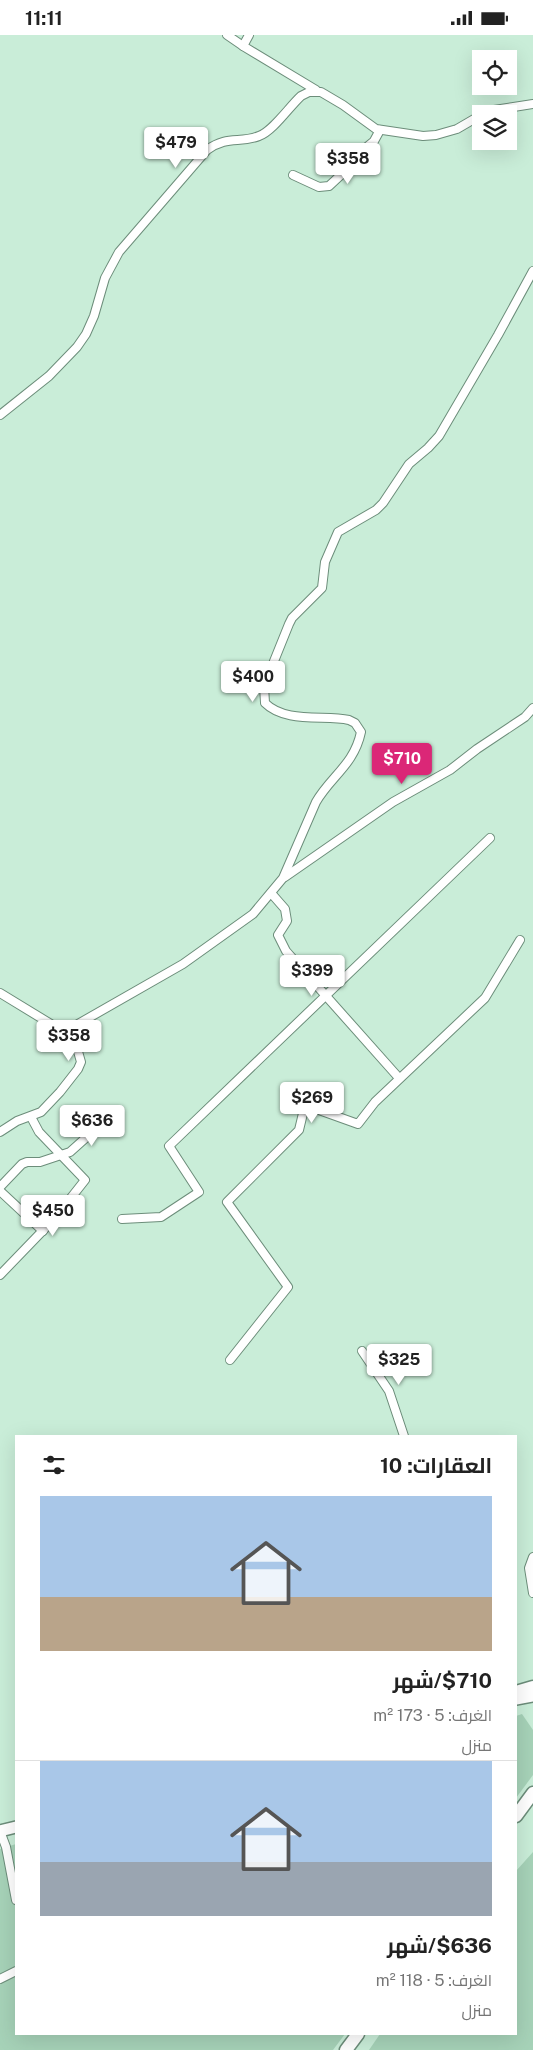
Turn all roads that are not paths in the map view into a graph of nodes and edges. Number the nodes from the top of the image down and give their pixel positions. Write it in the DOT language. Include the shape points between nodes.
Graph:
graph roads {
  1 [pos="227,35"];
  2 [pos="249,35"];
  3 [pos="243,46"];
  4 [pos="316,90"];
  5 [pos="533,104"];
  6 [pos="517,106"];
  7 [pos="472,120"];
  8 [pos="380,130"];
  9 [pos="294,175"];
  10 [pos="533,271"];
  11 [pos="0,415"];
  12 [pos="532,709"];
  13 [pos="490,837"];
  14 [pos="283,878"];
  15 [pos="271,893"];
  16 [pos="520,940"];
  17 [pos="0,993"];
  18 [pos="326,995"];
  19 [pos="64,1032"];
  20 [pos="399,1078"];
  21 [pos="32,1117"];
  22 [pos="108,1118"];
  23 [pos="0,1132"];
  24 [pos="62,1156"];
  25 [pos="0,1187"];
  26 [pos="0,1191"];
  27 [pos="122,1219"];
  28 [pos="43,1231"];
  29 [pos="0,1275"];
  30 [pos="362,1351"];
  31 [pos="230,1361"];
  32 [pos="404,1435"];
  33 [pos="533,1557"];
  34 [pos="533,1593"];
  35 [pos="533,1687"];
  36 [pos="525,1697"];
  37 [pos="533,1793"];
  38 [pos="517,1816"];
  39 [pos="15,1827"];
  40 [pos="0,1831"];
  41 [pos="15,1895"];
  42 [pos="15,1972"];
  43 [pos="0,1979"];
  44 [pos="357,2035"];
  45 [pos="346,2050"];
  1 -- 3 [label="street"];
  2 -- 3 [label="street"];
  3 -- 4 [label="street"];
  4 -- 8 [label="street"];
  4 -- 11 [label="street" via="301,96 262,135 220,142 207,150 119,252 105,278 94,316 78,347 49,376"];
  5 -- 6 [label="street"];
  7 -- 8 [label="street" via="436,135"];
  8 -- 9 [label="street" via="374,141 352,159 329,186 319,187"];
  10 -- 14 [label="street" via="439,436 409,464 384,503 338,532 325,562 322,588 289,624 264,686 265,703 288,714 349,720 361,732 347,764 316,802"];
  12 -- 14 [label="street" via="450,770 392,802"];
  13 -- 18 [label="street"];
  14 -- 15 [label="street"];
  15 -- 18 [label="street" via="285,909 287,921 278,935 286,951"];
  15 -- 19 [label="street" via="240,924 183,964"];
  16 -- 20 [label="street" via="485,999"];
  17 -- 19 [label="street"];
  18 -- 20 [label="street"];
  18 -- 27 [label="street" via="169,1146 199,1192 161,1217"];
  19 -- 21 [label="street" via="77,1048 81,1062 52,1102"];
  20 -- 31 [label="street" via="358,1124 305,1105 299,1130 227,1202 288,1287"];
  21 -- 23 [label="street" via="17,1121"];
  21 -- 24 [label="street" via="39,1132"];
  22 -- 24 [label="street"];
  24 -- 25 [label="street" via="40,1162 27,1161"];
  24 -- 28 [label="street" via="85,1180"];
  26 -- 28 [label="street"];
  28 -- 29 [label="street"];
  30 -- 32 [label="street" via="389,1391"];
  33 -- 34 [label="street" via="530,1568"];
  35 -- 36 [label="main road"];
  37 -- 38 [label="main road"];
  39 -- 40 [label="main road"];
  40 -- 41 [label="street"];
  42 -- 43 [label="street"];
  44 -- 45 [label="main road"];
}
